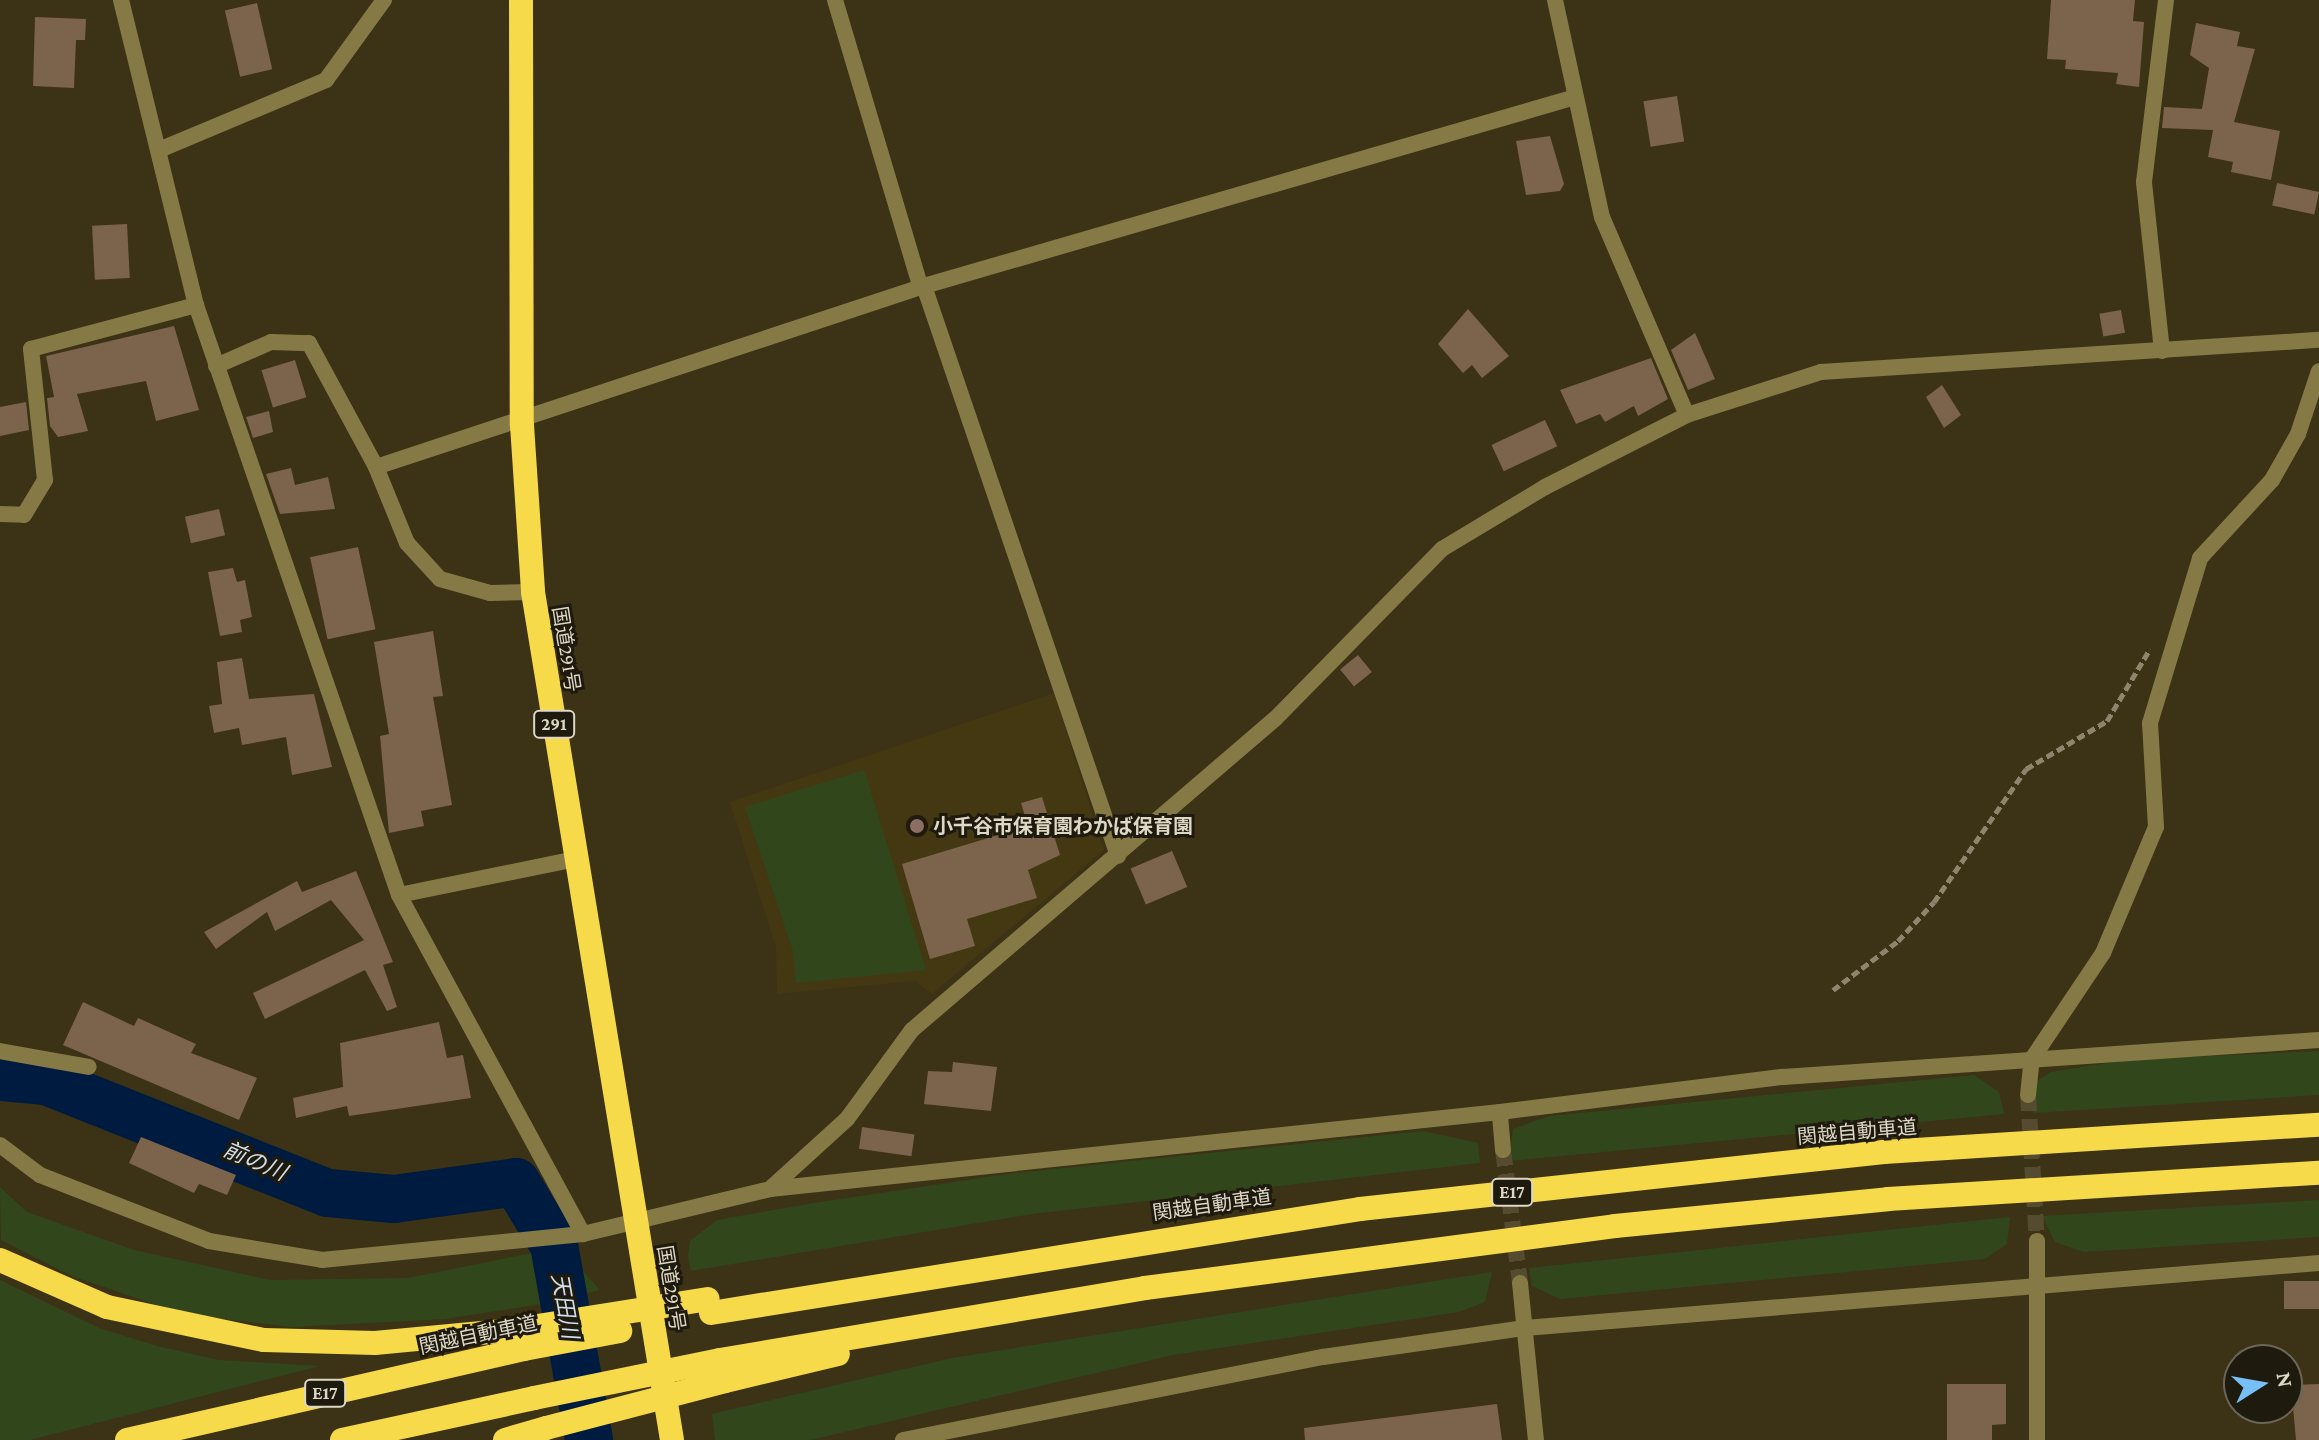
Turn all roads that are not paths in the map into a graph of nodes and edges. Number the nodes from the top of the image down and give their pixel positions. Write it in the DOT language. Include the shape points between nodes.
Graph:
graph roads {
  1 [pos="121,0"];
  2 [pos="384,0"];
  3 [pos="521,0"];
  4 [pos="835,0"];
  5 [pos="1555,0"];
  6 [pos="2166,0"];
  7 [pos="1572,98"];
  8 [pos="159,150"];
  9 [pos="922,287"];
  10 [pos="196,305"];
  11 [pos="2319,340"];
  12 [pos="2162,351"];
  13 [pos="216,366"];
  14 [pos="2319,371"];
  15 [pos="1687,415"];
  16 [pos="522,425"];
  17 [pos="376,467"];
  18 [pos="2,518"];
  19 [pos="533,592"];
  20 [pos="1118,856"];
  21 [pos="576,859"];
  22 [pos="399,895"];
  23 [pos="2319,1040"];
  24 [pos="0,1051"];
  25 [pos="2032,1059"];
  26 [pos="89,1067"];
  27 [pos="2028,1095"];
  28 [pos="1500,1112"];
  29 [pos="2319,1125"];
  30 [pos="0,1145"];
  31 [pos="1503,1150"];
  32 [pos="2319,1173"];
  33 [pos="770,1189"];
  34 [pos="636,1220"];
  35 [pos="583,1234"];
  36 [pos="2037,1241"];
  37 [pos="0,1260"];
  38 [pos="2319,1263"];
  39 [pos="1520,1283"];
  40 [pos="2037,1283"];
  41 [pos="1525,1328"];
  42 [pos="518,1340"];
  43 [pos="722,1371"];
  44 [pos="968,1432"];
  45 [pos="127,1440"];
  46 [pos="342,1440"];
  47 [pos="505,1440"];
  48 [pos="672,1440"];
  49 [pos="903,1440"];
  50 [pos="1536,1440"];
  51 [pos="2037,1440"];
  1 -- 8 [label="street"];
  2 -- 8 [label="street" via="326,80"];
  3 -- 16 [label="highway, 国道291号 / 291"];
  4 -- 9 [label="street"];
  5 -- 7 [label="street"];
  6 -- 12 [label="street" via="2144,182"];
  7 -- 9 [label="street"];
  7 -- 15 [label="street" via="1602,217"];
  8 -- 10 [label="street"];
  9 -- 16 [label="street"];
  9 -- 20 [label="street"];
  10 -- 13 [label="street"];
  10 -- 18 [label="street" via="31,349 45,480 24,515"];
  11 -- 12 [label="street"];
  12 -- 15 [label="street" via="1821,372"];
  13 -- 17 [label="street" via="271,342 309,343"];
  13 -- 22 [label="street"];
  14 -- 25 [label="street" via="2298,434 2272,480 2200,558 2150,723 2156,827 2103,953"];
  15 -- 20 [label="street" via="1442,549 1275,719"];
  16 -- 17 [label="street"];
  16 -- 19 [label="highway, 国道291号 / 291"];
  17 -- 19 [label="street" via="407,543 440,579 490,593"];
  19 -- 21 [label="highway, 国道291号 / 291"];
  20 -- 33 [label="street" via="912,1030 847,1119"];
  21 -- 22 [label="street"];
  21 -- 34 [label="highway, 国道291号 / 291"];
  22 -- 35 [label="street"];
  23 -- 25 [label="street"];
  24 -- 26 [label="street"];
  25 -- 27 [label="street"];
  25 -- 28 [label="street" via="1783,1077"];
  28 -- 31 [label="street"];
  28 -- 33 [label="street"];
  29 -- 42 [label="highway, 関越自動車道 / E17, bridge" via="1884,1152 1141,1239"];
  30 -- 35 [label="street" via="40,1175 209,1241 322,1260"];
  32 -- 43 [label="highway, E17" via="1888,1199 1569,1232 1145,1288"];
  33 -- 34 [label="street"];
  34 -- 35 [label="street"];
  34 -- 48 [label="highway, 国道291号 / 291"];
  36 -- 40 [label="street"];
  37 -- 42 [label="highway" via="107,1307 250,1338 375,1343"];
  38 -- 40 [label="street"];
  39 -- 41 [label="street"];
  40 -- 41 [label="street"];
  40 -- 51 [label="street"];
  41 -- 44 [label="street" via="1323,1357"];
  41 -- 50 [label="street"];
  42 -- 45 [label="highway, 関越自動車道 / E17"];
  43 -- 46 [label="highway, bridge" via="534,1398"];
  43 -- 47 [label="highway, bridge"];
  44 -- 49 [label="street"];
}
